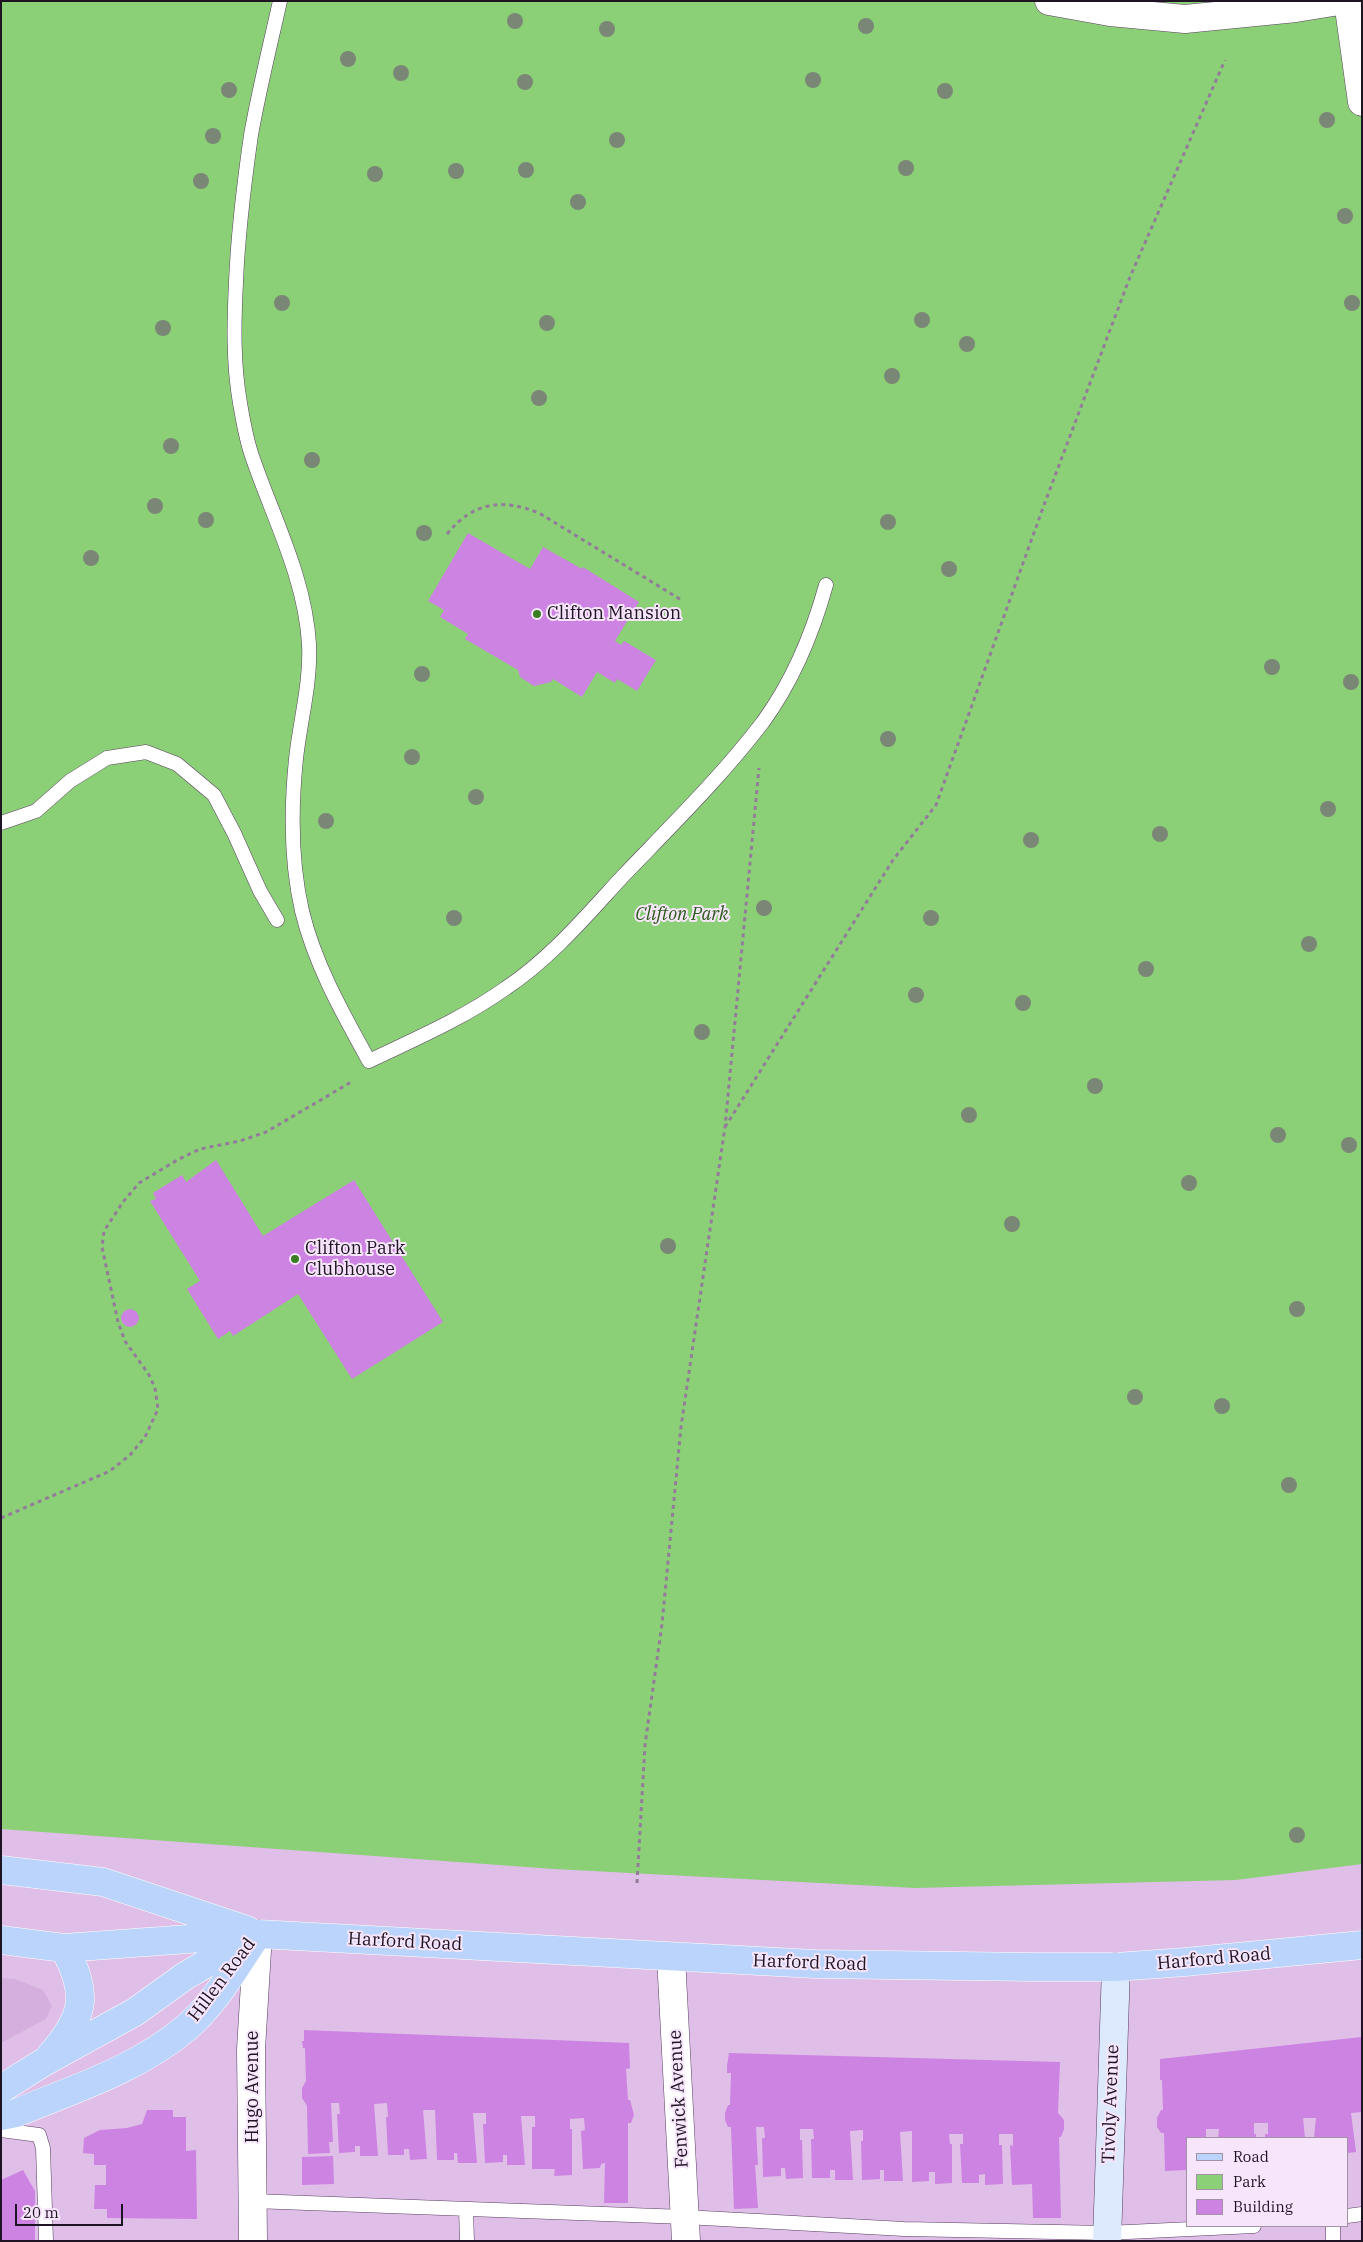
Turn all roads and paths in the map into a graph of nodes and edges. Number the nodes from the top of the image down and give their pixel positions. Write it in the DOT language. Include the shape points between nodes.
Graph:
graph roads {
  1 [pos="280,1"];
  2 [pos="1049,1"];
  3 [pos="1339,1"];
  4 [pos="1348,1"];
  5 [pos="1224,60"];
  6 [pos="1362,102"];
  7 [pos="447,534"];
  8 [pos="826,585"];
  9 [pos="683,601"];
  10 [pos="763,721"];
  11 [pos="1,823"];
  12 [pos="278,920"];
  13 [pos="357,1079"];
  14 [pos="725,1127"];
  15 [pos="1,1518"];
  16 [pos="1,1870"];
  17 [pos="637,1883"];
  18 [pos="258,1934"];
  19 [pos="1,1940"];
  20 [pos="1362,1944"];
  21 [pos="64,1948"];
  22 [pos="671,1958"];
  23 [pos="1116,1967"];
  24 [pos="44,2062"];
  25 [pos="1,2089"];
  26 [pos="1,2116"];
  27 [pos="1,2130"];
  28 [pos="253,2201"];
  29 [pos="466,2209"];
  30 [pos="1362,2214"];
  31 [pos="1348,2216"];
  32 [pos="1241,2227"];
  33 [pos="1332,2227"];
  34 [pos="686,2229"];
  35 [pos="904,2235"];
  36 [pos="1107,2237"];
  37 [pos="46,2241"];
  38 [pos="252,2241"];
  39 [pos="467,2241"];
  40 [pos="1333,2241"];
  1 -- 10 [label="lane" via="252,134 238,240 233,336 240,400 251,454 287,547 299,587 309,644 306,700 296,758 294,816 294,864 302,912 340,1008 369,1061 466,1012 506,989 532,968 690,806"];
  2 -- 3 [label="street" via="1110,12 1185,19"];
  4 -- 6 [label="street"];
  5 -- 14 [label="path" via="1130,277 936,806 893,860"];
  7 -- 9 [label="path" via="462,518 482,507 511,504 525,507"];
  8 -- 10 [label="lane" via="804,646"];
  10 -- 14 [label="path"];
  11 -- 12 [label="lane" via="36,811 70,780 107,758 146,752 177,764 214,795"];
  13 -- 15 [label="path" via="266,1132 200,1149 179,1159 139,1184 123,1202 104,1231 102,1247 118,1322 125,1341 155,1388 158,1409 145,1436 130,1455 110,1471"];
  14 -- 17 [label="path" via="680,1427 662,1624 645,1745"];
  16 -- 18 [label="main road, Harford Road" via="103,1882"];
  18 -- 21 [label="main road, Harford Road"];
  18 -- 22 [label="main road, Harford Road"];
  18 -- 24 [label="main road, Hillen Road" via="186,1976 128,2016"];
  18 -- 26 [label="main road, Hillen Road" via="216,1995 193,2021 153,2052 110,2074 16,2113"];
  18 -- 28 [label="street, Hugo Avenue" via="251,2049"];
  19 -- 21 [label="main road, Harford Road"];
  20 -- 23 [label="main road, Harford Road"];
  21 -- 24 [label="main road" via="76,1971 81,1991 78,2012 64,2040"];
  22 -- 23 [label="main road, Harford Road" via="825,1964"];
  22 -- 34 [label="street, Fenwick Avenue"];
  23 -- 36 [label="street, Tivoly Avenue"];
  24 -- 25 [label="main road, Hillen Road"];
  27 -- 37 [label="lane" via="39,2135 43,2148"];
  28 -- 29 [label="lane"];
  28 -- 38 [label="street, Hugo Avenue"];
  29 -- 34 [label="lane"];
  29 -- 39 [label="lane"];
  30 -- 31 [label="lane"];
  32 -- 36 [label="lane"];
  33 -- 40 [label="lane"];
  34 -- 35 [label="lane"];
  35 -- 36 [label="lane"];
}
